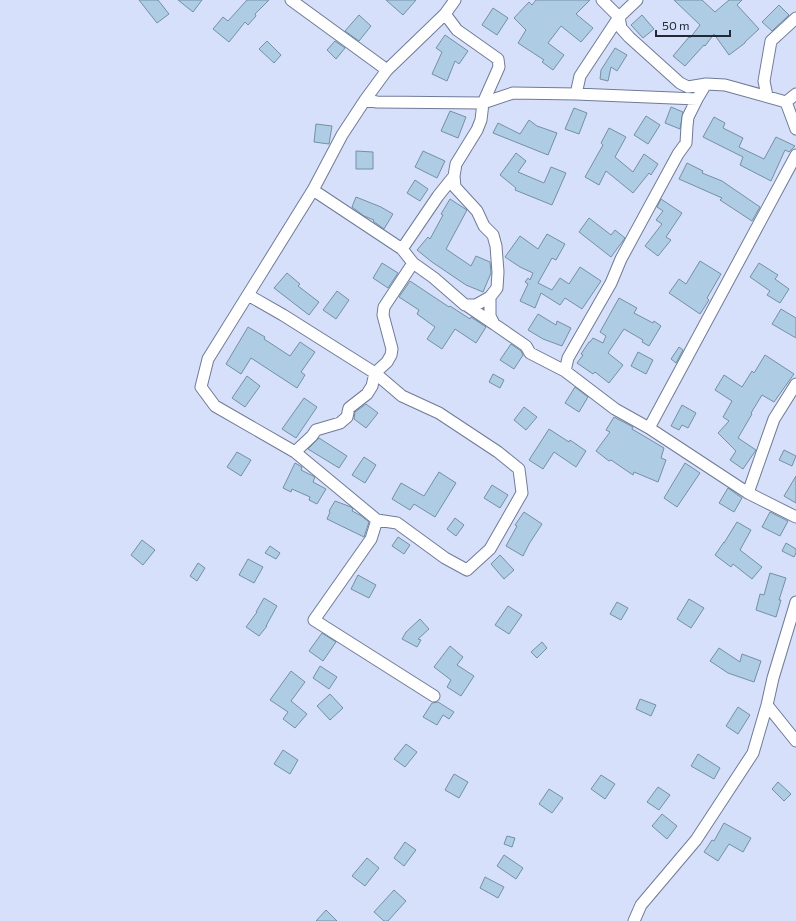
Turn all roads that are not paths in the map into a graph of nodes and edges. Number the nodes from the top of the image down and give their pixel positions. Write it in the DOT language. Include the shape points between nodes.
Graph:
graph roads {
  1 [pos="291,0"];
  2 [pos="455,0"];
  3 [pos="602,0"];
  4 [pos="637,0"];
  5 [pos="445,14"];
  6 [pos="619,17"];
  7 [pos="796,18"];
  8 [pos="387,70"];
  9 [pos="764,81"];
  10 [pos="706,84"];
  11 [pos="688,87"];
  12 [pos="745,89"];
  13 [pos="576,94"];
  14 [pos="796,94"];
  15 [pos="767,96"];
  16 [pos="696,99"];
  17 [pos="365,100"];
  18 [pos="786,102"];
  19 [pos="483,103"];
  20 [pos="796,128"];
  21 [pos="796,155"];
  22 [pos="454,176"];
  23 [pos="313,190"];
  24 [pos="402,249"];
  25 [pos="413,262"];
  26 [pos="248,295"];
  27 [pos="490,297"];
  28 [pos="465,305"];
  29 [pos="494,324"];
  30 [pos="565,371"];
  31 [pos="375,373"];
  32 [pos="796,384"];
  33 [pos="649,428"];
  34 [pos="295,452"];
  35 [pos="748,493"];
  36 [pos="796,517"];
  37 [pos="377,520"];
  38 [pos="796,602"];
  39 [pos="434,696"];
  40 [pos="768,705"];
  41 [pos="796,740"];
  42 [pos="634,921"];
  1 -- 8 [label="street"];
  2 -- 5 [label="street"];
  3 -- 6 [label="street"];
  4 -- 6 [label="street"];
  5 -- 8 [label="street"];
  5 -- 19 [label="street" via="457,30 498,59 499,67"];
  6 -- 11 [label="street" via="621,28 629,37 680,83"];
  6 -- 13 [label="street" via="580,76"];
  7 -- 9 [label="street" via="771,41"];
  8 -- 17 [label="street"];
  9 -- 12 [label="street"];
  9 -- 15 [label="street"];
  10 -- 11 [label="street"];
  10 -- 12 [label="street"];
  10 -- 16 [label="street"];
  11 -- 16 [label="street"];
  12 -- 15 [label="street"];
  13 -- 16 [label="street"];
  13 -- 19 [label="street" via="513,93"];
  14 -- 18 [label="street"];
  15 -- 18 [label="street"];
  16 -- 30 [label="street" via="688,117 686,143 621,259 595,313 568,358"];
  17 -- 19 [label="street"];
  17 -- 23 [label="street" via="342,135"];
  18 -- 20 [label="street"];
  19 -- 22 [label="street" via="481,120 456,164"];
  21 -- 33 [label="street"];
  22 -- 24 [label="street"];
  22 -- 27 [label="street" via="455,187 477,211 484,226 493,235 498,272 497,288"];
  23 -- 24 [label="street"];
  23 -- 26 [label="street"];
  24 -- 25 [label="street"];
  25 -- 28 [label="street"];
  25 -- 31 [label="street" via="384,307 382,315 392,355"];
  26 -- 31 [label="street"];
  26 -- 34 [label="street" via="208,359 201,387 214,406"];
  27 -- 28 [label="street" via="476,305"];
  27 -- 29 [label="street" via="490,316"];
  28 -- 29 [label="street"];
  29 -- 30 [label="street" via="526,346 530,353"];
  30 -- 33 [label="street" via="615,409"];
  31 -- 34 [label="street" via="367,394 350,408 347,417 340,423 316,430"];
  31 -- 37 [label="street" via="402,396 439,413 519,469 522,493 490,549 467,570 445,558 397,523"];
  32 -- 35 [label="street" via="774,419"];
  33 -- 35 [label="street"];
  34 -- 37 [label="street"];
  35 -- 36 [label="street"];
  37 -- 39 [label="street" via="371,539 314,620"];
  38 -- 40 [label="street" via="772,678"];
  40 -- 41 [label="street"];
  40 -- 42 [label="street" via="753,753 696,840 641,905"];
}
